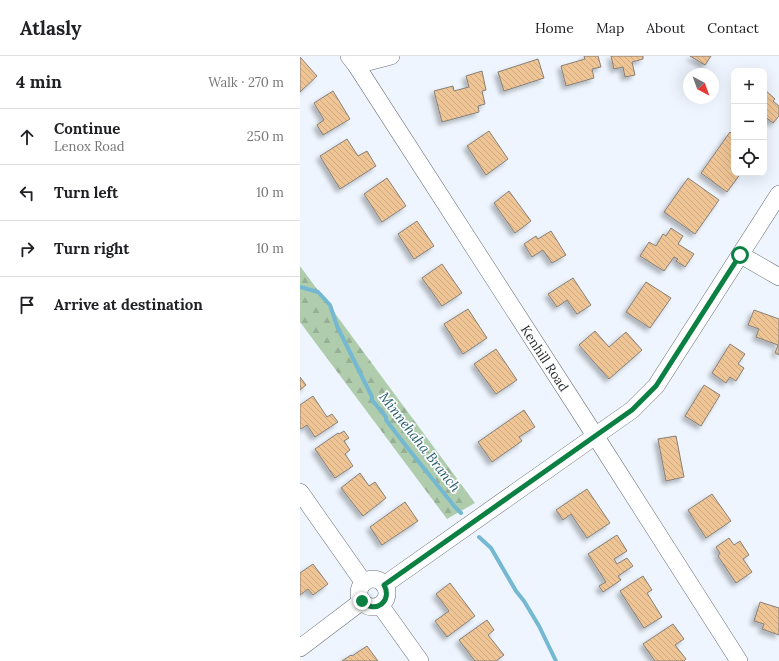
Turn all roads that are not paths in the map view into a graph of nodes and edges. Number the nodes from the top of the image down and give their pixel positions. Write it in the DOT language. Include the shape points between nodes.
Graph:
graph roads {
  1 [pos="391,56"];
  2 [pos="352,60"];
  3 [pos="779,194"];
  4 [pos="740,255"];
  5 [pos="779,277"];
  6 [pos="596,437"];
  7 [pos="300,492"];
  8 [pos="364,583"];
  9 [pos="384,585"];
  10 [pos="362,601"];
  11 [pos="380,605"];
  12 [pos="300,648"];
  13 [pos="420,661"];
  14 [pos="739,661"];
  1 -- 2 [label="street"];
  2 -- 6 [label="street, Kenhill Road"];
  3 -- 4 [label="street"];
  4 -- 5 [label="street"];
  4 -- 6 [label="street" via="656,386 632,410"];
  6 -- 9 [label="street"];
  6 -- 14 [label="street, Kenhill Road"];
  7 -- 8 [label="street"];
  8 -- 9 [label="street" via="372,579"];
  8 -- 10 [label="street" via="360,590"];
  9 -- 11 [label="street" via="387,594"];
  10 -- 11 [label="street" via="368,606"];
  10 -- 12 [label="street"];
  11 -- 13 [label="street"];
}
